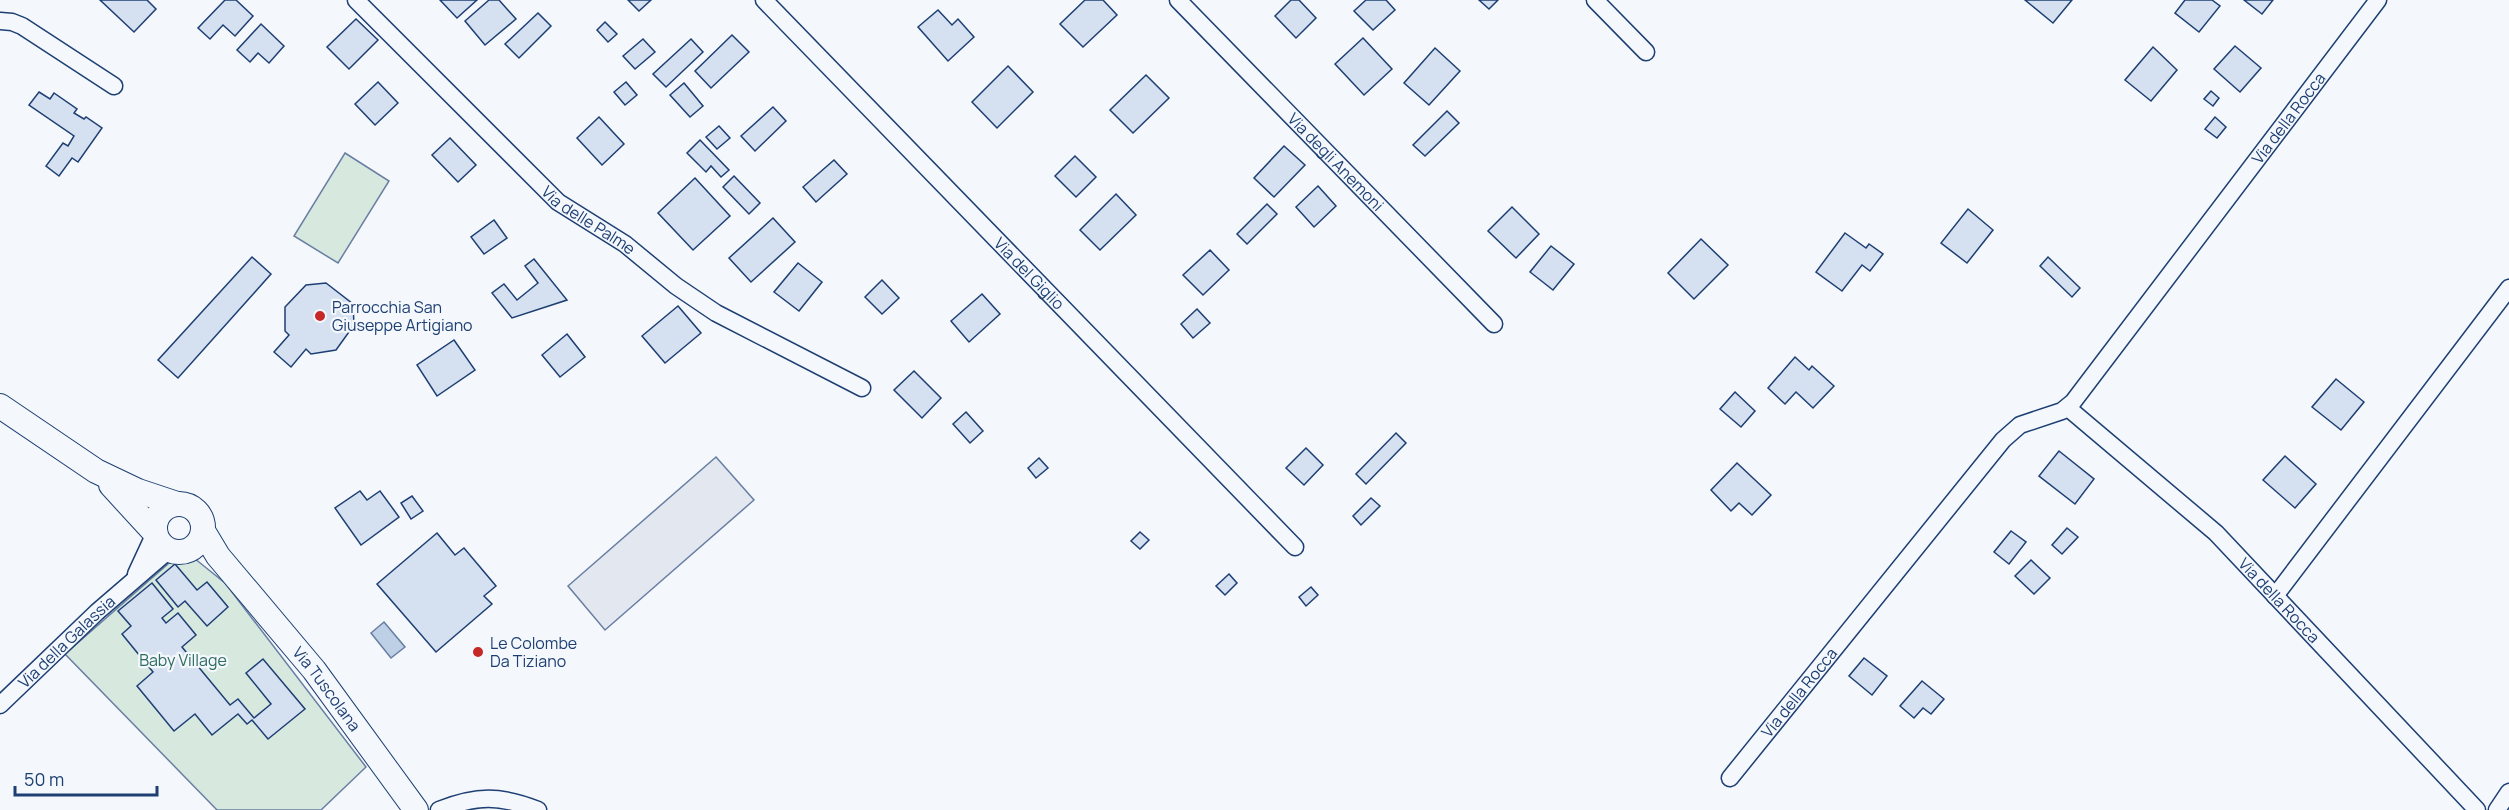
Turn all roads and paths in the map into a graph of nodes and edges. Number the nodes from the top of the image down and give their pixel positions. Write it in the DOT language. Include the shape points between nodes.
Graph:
graph roads {
  1 [pos="356,0"];
  2 [pos="764,0"];
  3 [pos="1178,0"];
  4 [pos="1595,0"];
  5 [pos="2378,0"];
  6 [pos="0,21"];
  7 [pos="1646,52"];
  8 [pos="114,86"];
  9 [pos="2509,288"];
  10 [pos="1494,324"];
  11 [pos="862,388"];
  12 [pos="0,406"];
  13 [pos="2068,408"];
  14 [pos="96,471"];
  15 [pos="177,504"];
  16 [pos="203,531"];
  17 [pos="169,545"];
  18 [pos="1295,547"];
  19 [pos="231,571"];
  20 [pos="2275,596"];
  21 [pos="0,705"];
  22 [pos="1730,778"];
  23 [pos="2509,792"];
  24 [pos="416,810"];
  25 [pos="439,810"];
  26 [pos="538,810"];
  27 [pos="2477,810"];
  28 [pos="2497,810"];
  1 -- 11 [label="street, Via delle Palme" via="558,202 625,244 716,313"];
  2 -- 18 [label="street, Via del Giglio"];
  3 -- 10 [label="street, Via degli Anemoni"];
  4 -- 7 [label="street"];
  5 -- 13 [label="street, Via della Rocca"];
  6 -- 8 [label="street" via="22,26"];
  9 -- 20 [label="street"];
  12 -- 14 [label="main road"];
  13 -- 20 [label="street, Via della Rocca" via="2209,526"];
  13 -- 22 [label="street, Via della Rocca" via="2027,422 2003,440"];
  14 -- 15 [label="main road"];
  14 -- 17 [label="main road"];
  15 -- 16 [label="main road" via="186,505 199,515"];
  15 -- 17 [label="main road" via="157,518"];
  16 -- 17 [label="main road" via="197,545"];
  16 -- 19 [label="main road, Via Tuscolana"];
  17 -- 19 [label="main road, Via Tuscolana"];
  17 -- 21 [label="street, Via della Galassia"];
  19 -- 24 [label="main road, Via Tuscolana" via="322,681"];
  20 -- 27 [label="street, Via della Rocca"];
  23 -- 28 [label="street"];
  25 -- 26 [label="street" via="486,797"];
}
